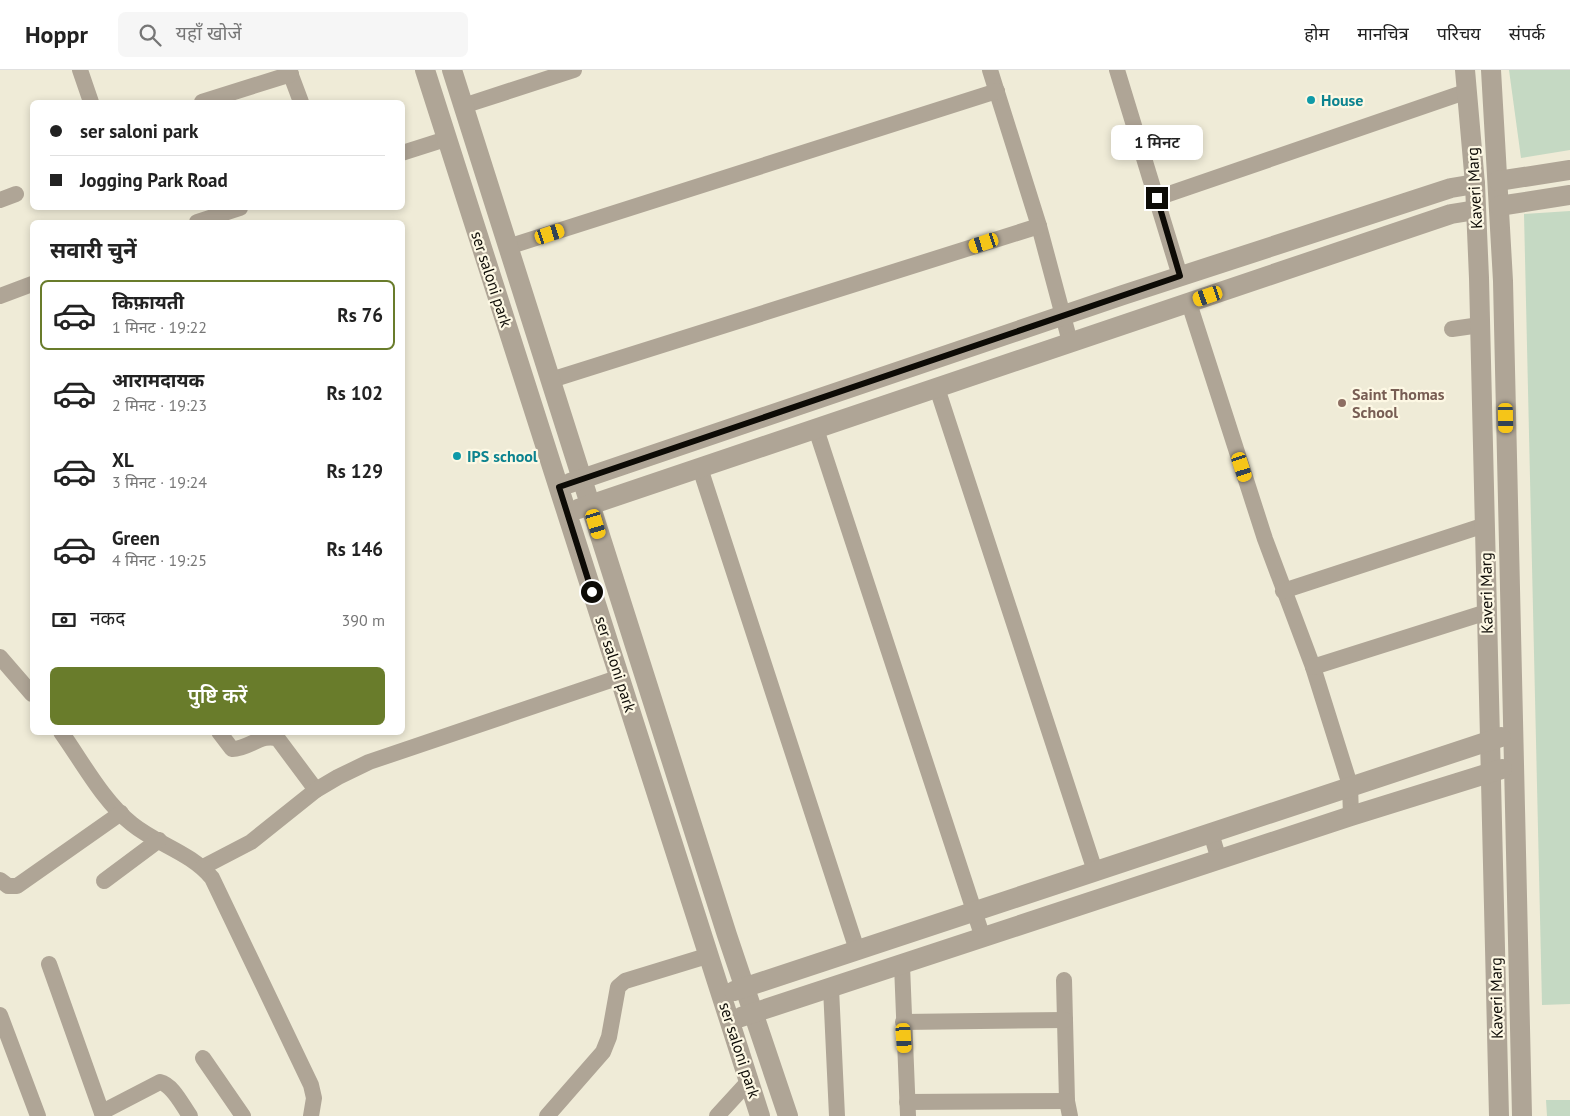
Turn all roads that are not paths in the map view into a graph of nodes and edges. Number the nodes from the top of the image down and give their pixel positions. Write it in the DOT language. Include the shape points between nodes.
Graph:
graph roads {
  1 [pos="80,70"];
  2 [pos="424,70"];
  3 [pos="452,70"];
  4 [pos="574,70"];
  5 [pos="990,70"];
  6 [pos="1118,70"];
  7 [pos="1465,70"];
  8 [pos="1491,70"];
  9 [pos="290,72"];
  10 [pos="996,91"];
  11 [pos="1468,91"];
  12 [pos="90,100"];
  13 [pos="208,100"];
  14 [pos="300,100"];
  15 [pos="464,106"];
  16 [pos="446,139"];
  17 [pos="405,152"];
  18 [pos="1570,170"];
  19 [pos="1498,181"];
  20 [pos="1475,184"];
  21 [pos="16,194"];
  22 [pos="1570,195"];
  23 [pos="1157,198"];
  24 [pos="0,200"];
  25 [pos="1499,206"];
  26 [pos="234,210"];
  27 [pos="1476,210"];
  28 [pos="203,220"];
  29 [pos="1039,226"];
  30 [pos="508,247"];
  31 [pos="1180,276"];
  32 [pos="30,285"];
  33 [pos="0,296"];
  34 [pos="1189,303"];
  35 [pos="1064,315"];
  36 [pos="1480,325"];
  37 [pos="1452,329"];
  38 [pos="1070,342"];
  39 [pos="551,380"];
  40 [pos="937,388"];
  41 [pos="816,429"];
  42 [pos="700,468"];
  43 [pos="582,479"];
  44 [pos="559,487"];
  45 [pos="590,505"];
  46 [pos="567,513"];
  47 [pos="1485,525"];
  48 [pos="1283,591"];
  49 [pos="1486,612"];
  50 [pos="0,657"];
  51 [pos="1313,667"];
  52 [pos="620,677"];
  53 [pos="30,692"];
  54 [pos="1513,733"];
  55 [pos="63,735"];
  56 [pos="221,735"];
  57 [pos="1489,740"];
  58 [pos="1514,765"];
  59 [pos="1490,773"];
  60 [pos="1350,785"];
  61 [pos="316,790"];
  62 [pos="121,814"];
  63 [pos="1351,816"];
  64 [pos="1211,833"];
  65 [pos="158,840"];
  66 [pos="1219,860"];
  67 [pos="203,867"];
  68 [pos="1095,871"];
  69 [pos="0,880"];
  70 [pos="104,881"];
  71 [pos="974,911"];
  72 [pos="983,938"];
  73 [pos="857,950"];
  74 [pos="710,955"];
  75 [pos="49,964"];
  76 [pos="902,965"];
  77 [pos="1064,980"];
  78 [pos="745,987"];
  79 [pos="831,988"];
  80 [pos="722,995"];
  81 [pos="754,1013"];
  82 [pos="0,1015"];
  83 [pos="730,1020"];
  84 [pos="1065,1020"];
  85 [pos="903,1022"];
  86 [pos="203,1058"];
  87 [pos="750,1080"];
  88 [pos="1069,1108"];
  89 [pos="908,1109"];
  90 [pos="102,1114"];
  91 [pos="38,1116"];
  92 [pos="190,1116"];
  93 [pos="243,1116"];
  94 [pos="311,1116"];
  95 [pos="547,1116"];
  96 [pos="717,1116"];
  97 [pos="760,1116"];
  98 [pos="788,1116"];
  99 [pos="837,1116"];
  100 [pos="1499,1116"];
  101 [pos="1522,1116"];
  1 -- 12 [label="street"];
  2 -- 16 [label="street, ser saloni park"];
  3 -- 15 [label="street"];
  4 -- 15 [label="street"];
  5 -- 10 [label="street"];
  6 -- 23 [label="street"];
  7 -- 11 [label="street, Kaveri Marg"];
  8 -- 19 [label="street, Kaveri Marg"];
  9 -- 13 [label="street"];
  9 -- 14 [label="street"];
  10 -- 29 [label="street"];
  10 -- 30 [label="street"];
  11 -- 20 [label="street, Kaveri Marg"];
  11 -- 23 [label="street"];
  15 -- 30 [label="street"];
  16 -- 17 [label="street"];
  16 -- 44 [label="street, ser saloni park"];
  18 -- 19 [label="street"];
  19 -- 25 [label="street, Kaveri Marg"];
  20 -- 27 [label="street, Kaveri Marg"];
  20 -- 31 [label="street" via="1447,190"];
  21 -- 24 [label="street"];
  22 -- 25 [label="street"];
  23 -- 31 [label="street"];
  25 -- 54 [label="street, Kaveri Marg"];
  26 -- 28 [label="street"];
  27 -- 34 [label="street" via="1451,214"];
  27 -- 36 [label="street, Kaveri Marg"];
  29 -- 35 [label="street"];
  29 -- 39 [label="street"];
  30 -- 39 [label="street"];
  31 -- 35 [label="street"];
  32 -- 33 [label="street"];
  34 -- 38 [label="street"];
  34 -- 48 [label="street"];
  35 -- 38 [label="street"];
  35 -- 43 [label="street"];
  36 -- 37 [label="street"];
  36 -- 47 [label="street, Kaveri Marg"];
  38 -- 40 [label="street"];
  39 -- 43 [label="street"];
  40 -- 41 [label="street"];
  40 -- 68 [label="street"];
  41 -- 42 [label="street"];
  41 -- 71 [label="street"];
  42 -- 45 [label="street"];
  42 -- 73 [label="street"];
  43 -- 44 [label="street"];
  43 -- 45 [label="street"];
  44 -- 46 [label="street, ser saloni park"];
  45 -- 46 [label="street"];
  45 -- 78 [label="street"];
  46 -- 52 [label="street, ser saloni park"];
  47 -- 48 [label="street"];
  47 -- 49 [label="street, Kaveri Marg"];
  48 -- 51 [label="street"];
  49 -- 51 [label="street"];
  49 -- 57 [label="street, Kaveri Marg"];
  50 -- 53 [label="street"];
  51 -- 60 [label="street"];
  52 -- 61 [label="street" via="409,747 338,777"];
  52 -- 74 [label="street, ser saloni park"];
  54 -- 57 [label="street"];
  54 -- 58 [label="street, Kaveri Marg"];
  55 -- 62 [label="street"];
  56 -- 61 [label="street" via="232,749 270,737 278,739"];
  57 -- 59 [label="street, Kaveri Marg"];
  57 -- 60 [label="street"];
  58 -- 59 [label="street"];
  58 -- 101 [label="street, Kaveri Marg"];
  59 -- 63 [label="street"];
  59 -- 100 [label="street, Kaveri Marg"];
  60 -- 63 [label="street"];
  60 -- 64 [label="street"];
  61 -- 67 [label="street" via="251,842"];
  62 -- 65 [label="street"];
  62 -- 69 [label="street" via="17,886 8,886"];
  63 -- 66 [label="street"];
  64 -- 66 [label="street"];
  64 -- 68 [label="street"];
  65 -- 67 [label="street"];
  65 -- 70 [label="street"];
  66 -- 72 [label="street"];
  67 -- 94 [label="street" via="218,889 311,1085 314,1098"];
  68 -- 71 [label="street"];
  71 -- 72 [label="street"];
  71 -- 73 [label="street"];
  72 -- 76 [label="street"];
  73 -- 78 [label="street"];
  74 -- 80 [label="street, ser saloni park"];
  74 -- 95 [label="street" via="625,981 618,986 609,1037 603,1052"];
  75 -- 90 [label="street"];
  76 -- 79 [label="street"];
  76 -- 85 [label="street"];
  77 -- 84 [label="street"];
  78 -- 80 [label="street"];
  78 -- 81 [label="street"];
  79 -- 81 [label="street"];
  79 -- 99 [label="street"];
  80 -- 83 [label="street, ser saloni park"];
  81 -- 83 [label="street"];
  81 -- 98 [label="street"];
  82 -- 91 [label="street"];
  83 -- 87 [label="street, ser saloni park"];
  84 -- 85 [label="street"];
  84 -- 88 [label="street"];
  85 -- 89 [label="street"];
  86 -- 93 [label="street"];
  87 -- 96 [label="street"];
  87 -- 97 [label="street, ser saloni park"];
  88 -- 89 [label="street"];
  90 -- 92 [label="street" via="160,1082 172,1090"];
}
